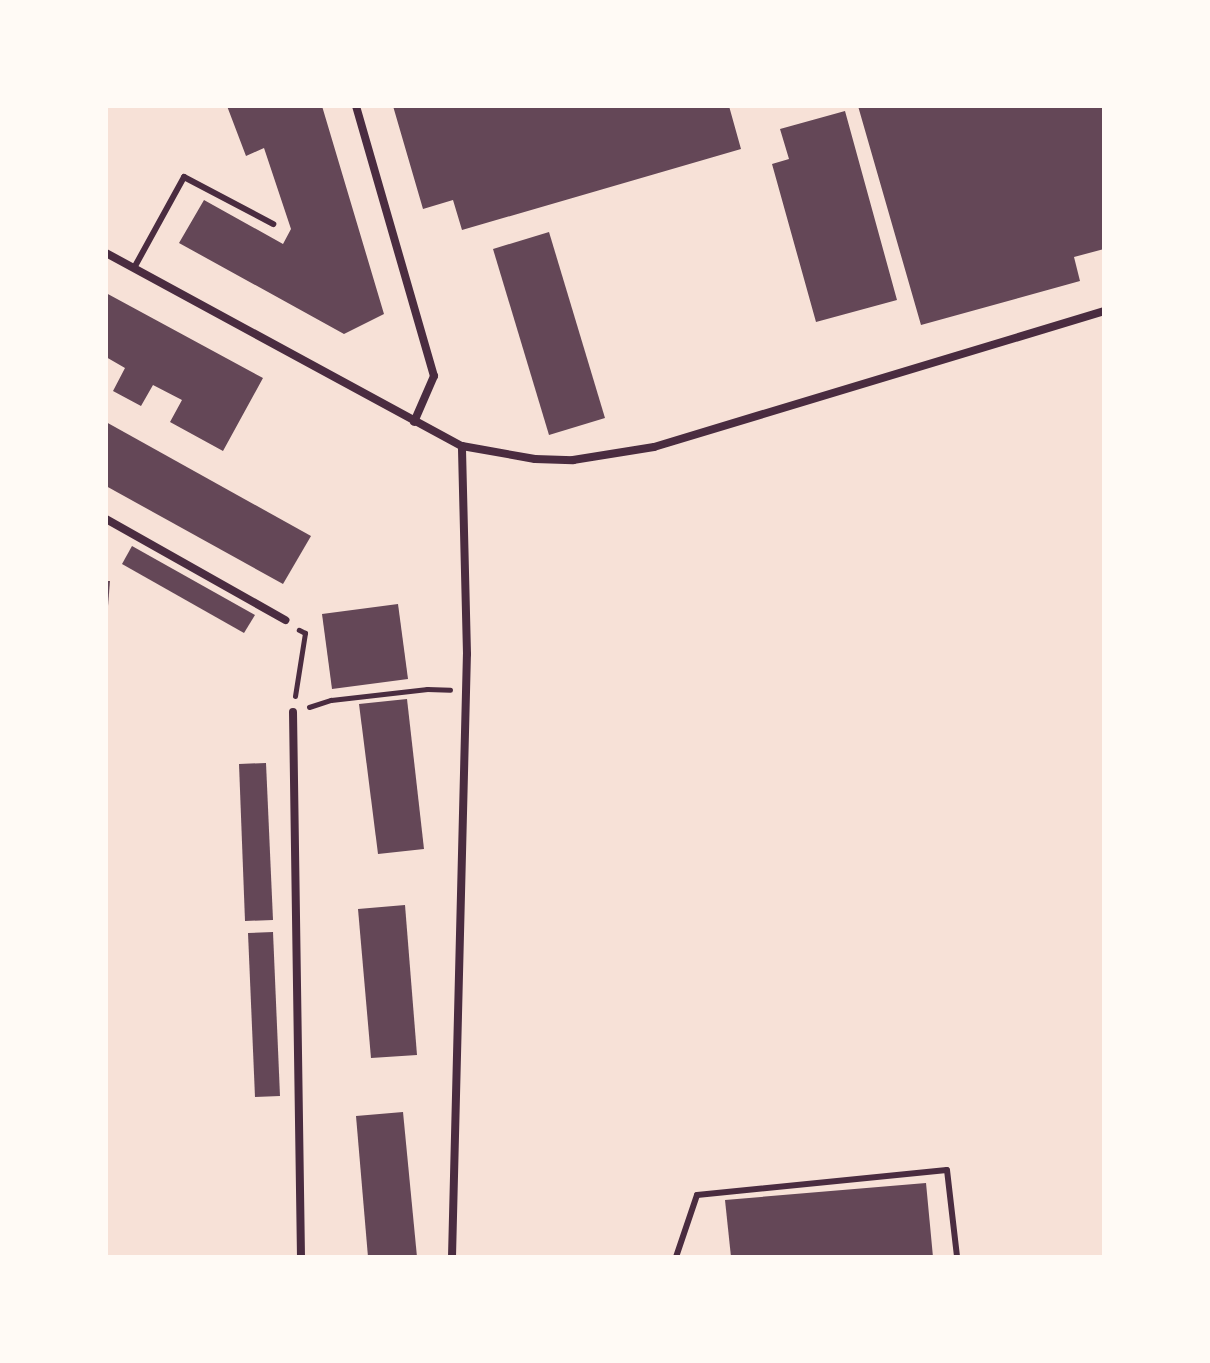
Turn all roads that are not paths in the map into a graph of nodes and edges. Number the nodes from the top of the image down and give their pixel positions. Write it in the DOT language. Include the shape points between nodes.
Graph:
graph roads {
  1 [pos="356,106"];
  2 [pos="273,224"];
  3 [pos="106,253"];
  4 [pos="134,268"];
  5 [pos="1104,311"];
  6 [pos="414,422"];
  7 [pos="462,446"];
  8 [pos="106,519"];
  9 [pos="285,620"];
  10 [pos="293,712"];
  11 [pos="301,1257"];
  12 [pos="452,1257"];
  13 [pos="676,1257"];
  14 [pos="957,1257"];
  1 -- 6 [label="street" via="434,376"];
  2 -- 4 [label="lane" via="184,177"];
  3 -- 4 [label="street"];
  4 -- 6 [label="street"];
  5 -- 7 [label="street" via="654,447 573,460 518,458"];
  6 -- 7 [label="street"];
  7 -- 12 [label="street" via="466,691"];
  8 -- 9 [label="street"];
  10 -- 11 [label="street"];
  13 -- 14 [label="lane" via="697,1195 947,1170"];
}
